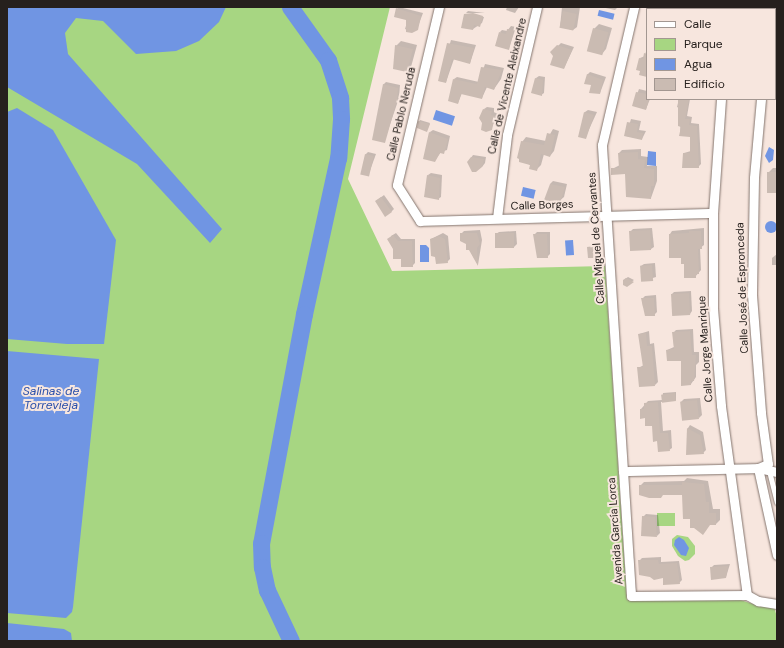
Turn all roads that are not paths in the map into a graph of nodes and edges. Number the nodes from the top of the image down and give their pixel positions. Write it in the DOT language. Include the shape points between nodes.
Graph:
graph roads {
  1 [pos="439,7"];
  2 [pos="537,7"];
  3 [pos="634,7"];
  4 [pos="721,100"];
  5 [pos="761,100"];
  6 [pos="713,213"];
  7 [pos="607,215"];
  8 [pos="497,218"];
  9 [pos="420,221"];
  10 [pos="758,468"];
  11 [pos="773,468"];
  12 [pos="729,469"];
  13 [pos="623,471"];
  14 [pos="777,502"];
  15 [pos="777,555"];
  16 [pos="747,595"];
  17 [pos="777,604"];
  1 -- 9 [label="street, Calle Pablo Neruda" via="397,185"];
  2 -- 8 [label="street, Calle de Vicente Aleixandre" via="507,135"];
  3 -- 7 [label="street, Calle Miguel de Cervantes" via="603,138"];
  4 -- 6 [label="street, Calle Jorge Manrique"];
  5 -- 11 [label="street, Calle José de Espronceda" via="754,178 752,295 761,413"];
  6 -- 7 [label="street, Calle Borges"];
  6 -- 12 [label="street, Calle Jorge Manrique" via="714,315"];
  7 -- 8 [label="street, Calle Borges"];
  7 -- 13 [label="street, Calle Miguel de Cervantes"];
  8 -- 9 [label="street, Calle Borges"];
  10 -- 11 [label="street, Avenida García Lorca"];
  10 -- 12 [label="street, Avenida García Lorca"];
  10 -- 15 [label="street"];
  11 -- 14 [label="lane"];
  12 -- 13 [label="street, Avenida García Lorca"];
  12 -- 16 [label="street, Calle Jorge Manrique"];
  13 -- 16 [label="street, Avenida García Lorca" via="631,596"];
  16 -- 17 [label="street, Avenida García Lorca" via="758,601"];
}
